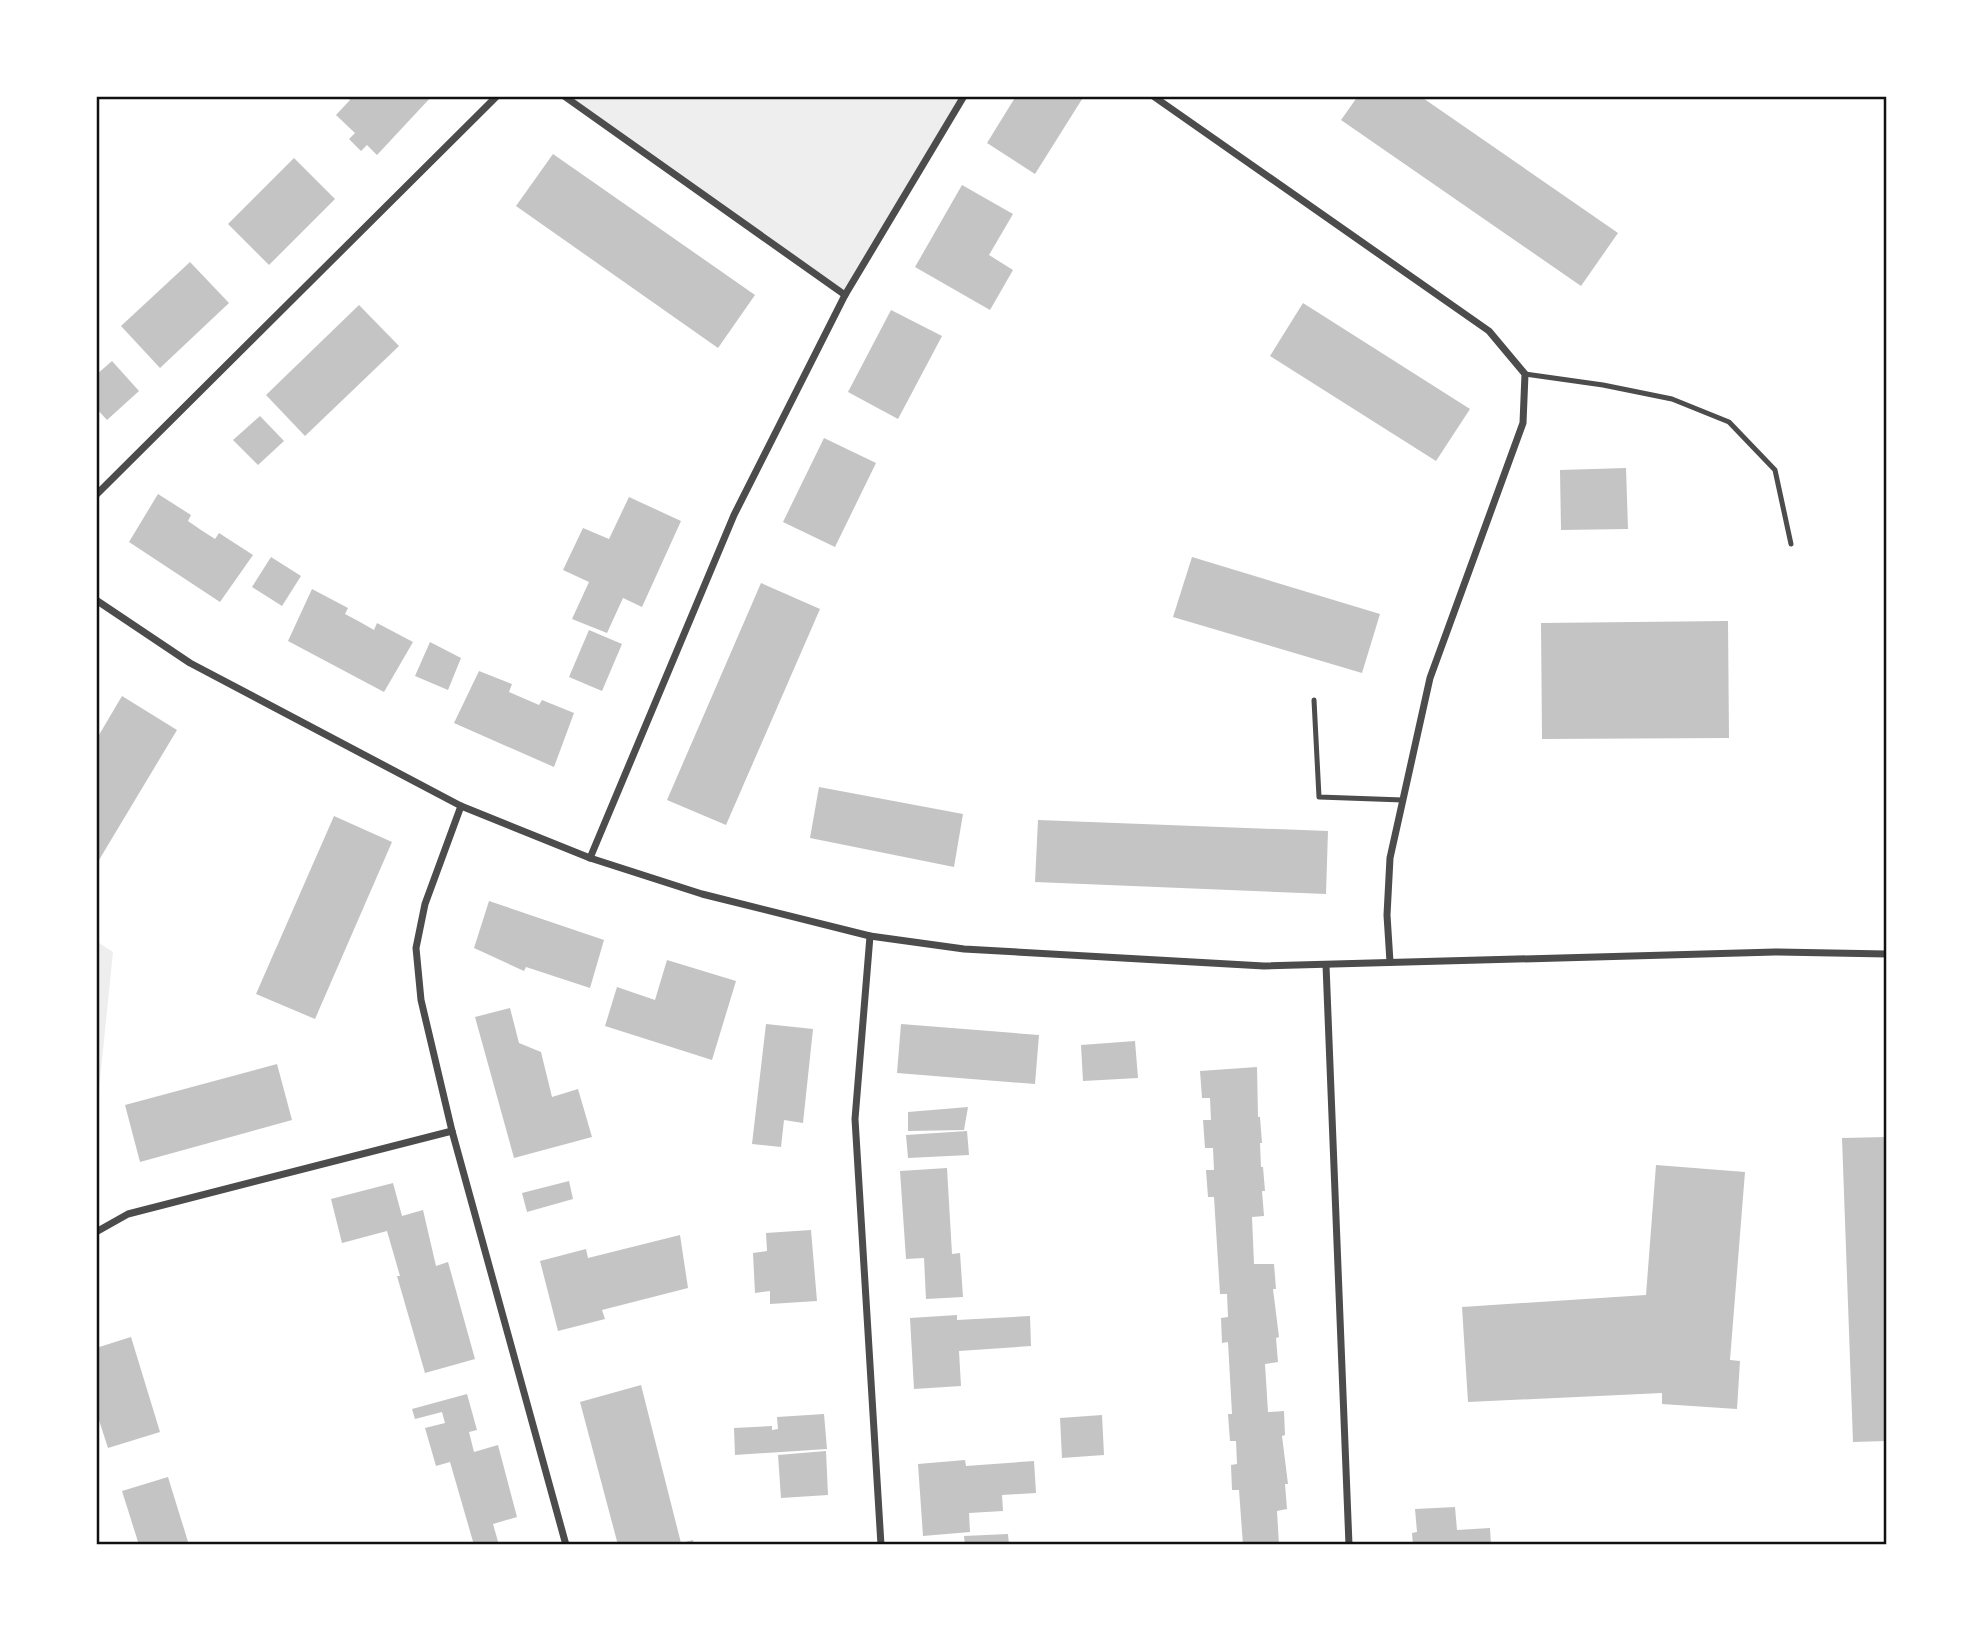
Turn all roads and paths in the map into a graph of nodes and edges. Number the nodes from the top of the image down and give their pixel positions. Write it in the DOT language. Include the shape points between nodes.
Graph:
graph roads {
  1 [pos="497,96"];
  2 [pos="564,96"];
  3 [pos="964,96"];
  4 [pos="1153,96"];
  5 [pos="845,295"];
  6 [pos="1525,374"];
  7 [pos="96,495"];
  8 [pos="1791,544"];
  9 [pos="96,600"];
  10 [pos="1314,700"];
  11 [pos="1403,800"];
  12 [pos="461,806"];
  13 [pos="590,858"];
  14 [pos="870,936"];
  15 [pos="1887,954"];
  16 [pos="1390,962"];
  17 [pos="1326,965"];
  18 [pos="452,1131"];
  19 [pos="96,1232"];
  20 [pos="566,1545"];
  21 [pos="881,1545"];
  22 [pos="1349,1545"];
  1 -- 7 [label="street"];
  2 -- 5 [label="street"];
  3 -- 5 [label="street"];
  4 -- 6 [label="street" via="1489,331"];
  5 -- 13 [label="street" via="734,515"];
  6 -- 8 [label="lane" via="1672,399 1729,422 1775,470"];
  6 -- 11 [label="street" via="1523,423 1430,678"];
  9 -- 12 [label="street" via="190,663"];
  10 -- 11 [label="lane" via="1319,797"];
  11 -- 16 [label="street" via="1390,859"];
  12 -- 13 [label="street"];
  12 -- 18 [label="street" via="425,904 416,948 421,1000"];
  13 -- 14 [label="street" via="702,894"];
  14 -- 17 [label="street" via="964,949 1264,966"];
  14 -- 21 [label="street" via="855,1119"];
  15 -- 16 [label="street" via="1775,952"];
  16 -- 17 [label="street"];
  17 -- 22 [label="street"];
  18 -- 19 [label="street" via="128,1214"];
  18 -- 20 [label="street"];
}
